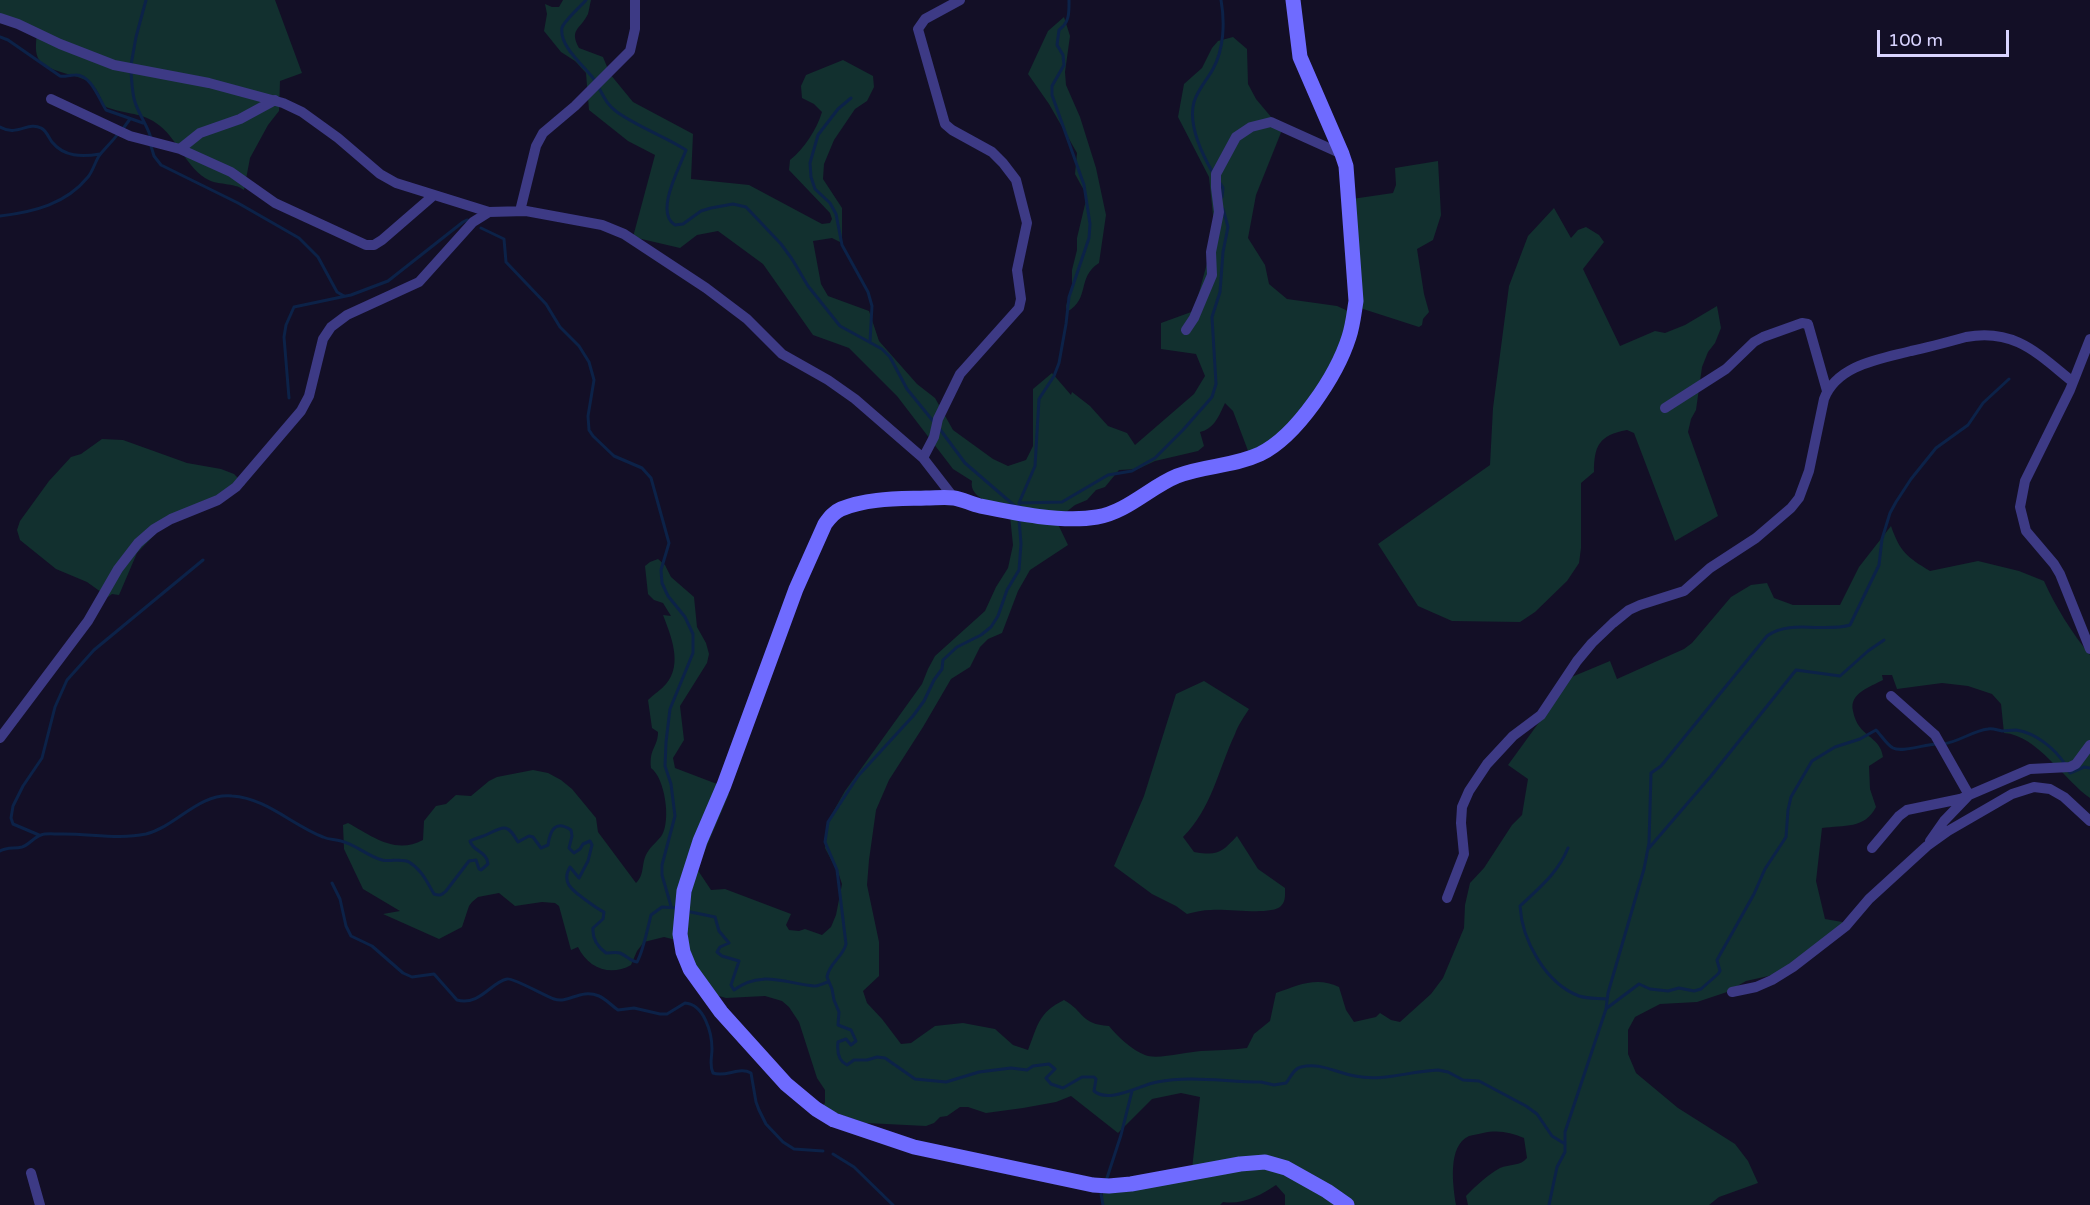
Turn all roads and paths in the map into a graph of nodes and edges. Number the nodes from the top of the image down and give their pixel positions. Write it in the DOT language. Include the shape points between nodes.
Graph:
graph roads {
  1 [pos="635,0"];
  2 [pos="960,0"];
  3 [pos="1293,0"];
  4 [pos="0,18"];
  5 [pos="51,99"];
  6 [pos="275,100"];
  7 [pos="180,149"];
  8 [pos="1342,154"];
  9 [pos="434,195"];
  10 [pos="520,211"];
  11 [pos="489,212"];
  12 [pos="1186,330"];
  13 [pos="2090,339"];
  14 [pos="2073,382"];
  15 [pos="1827,391"];
  16 [pos="1665,408"];
  17 [pos="923,458"];
  18 [pos="954,498"];
  19 [pos="2090,649"];
  20 [pos="1891,696"];
  21 [pos="0,738"];
  22 [pos="2090,746"];
  23 [pos="1969,795"];
  24 [pos="2090,821"];
  25 [pos="1927,846"];
  26 [pos="1872,848"];
  27 [pos="1447,898"];
  28 [pos="1732,992"];
  29 [pos="31,1173"];
  30 [pos="40,1205"];
  31 [pos="1347,1205"];
  1 -- 10 [label="street" via="630,51 543,133 536,146"];
  2 -- 17 [label="street" via="925,20 918,29 940,108 948,128 988,149 1012,173 1027,227 1017,270 1019,308 960,374"];
  3 -- 8 [label="street" via="1300,57"];
  4 -- 6 [label="street" via="114,65"];
  5 -- 7 [label="street" via="130,136"];
  6 -- 7 [label="street" via="200,134"];
  6 -- 9 [label="street" via="302,112 380,174"];
  7 -- 9 [label="street" via="231,172 275,203 366,245 382,240"];
  8 -- 12 [label="street" via="1271,122 1251,127 1236,137 1216,174 1219,212 1211,252 1212,275"];
  8 -- 18 [label="street" via="1350,203 1354,318 1346,345 1327,382 1283,438 1262,453 1232,465 1177,476 1127,505 1097,517 1019,513"];
  9 -- 11 [label="street"];
  10 -- 11 [label="street"];
  10 -- 17 [label="street" via="602,225 624,234 747,319 782,354 855,399"];
  11 -- 21 [label="street" via="473,222 418,282 347,315 331,327 323,339 309,396 301,411 236,487 218,500 171,519 138,543 88,621"];
  13 -- 14 [label="street"];
  14 -- 15 [label="street" via="2026,345 1981,335 1865,364 1843,375"];
  14 -- 19 [label="street" via="2025,481 2020,507 2025,531 2060,574"];
  15 -- 16 [label="street" via="1808,324 1802,323 1754,342 1726,369"];
  15 -- 27 [label="street" via="1809,471 1791,508 1684,591 1640,605 1613,623 1584,652 1540,715 1487,764 1462,807 1464,854"];
  17 -- 18 [label="street"];
  18 -- 31 [label="street" via="874,500 841,509 825,524 796,589 684,891 680,934 695,978 786,1084 834,1120 915,1147 1093,1185 1131,1184 1265,1162 1286,1168"];
  20 -- 23 [label="street" via="1935,735"];
  22 -- 23 [label="street" via="2073,766 2030,770"];
  23 -- 25 [label="street"];
  23 -- 26 [label="street" via="1907,810"];
  24 -- 25 [label="street" via="2057,792 2034,787 2012,794"];
  25 -- 28 [label="street" via="1869,899 1846,926 1793,967 1756,987"];
  29 -- 30 [label="street"];
}
